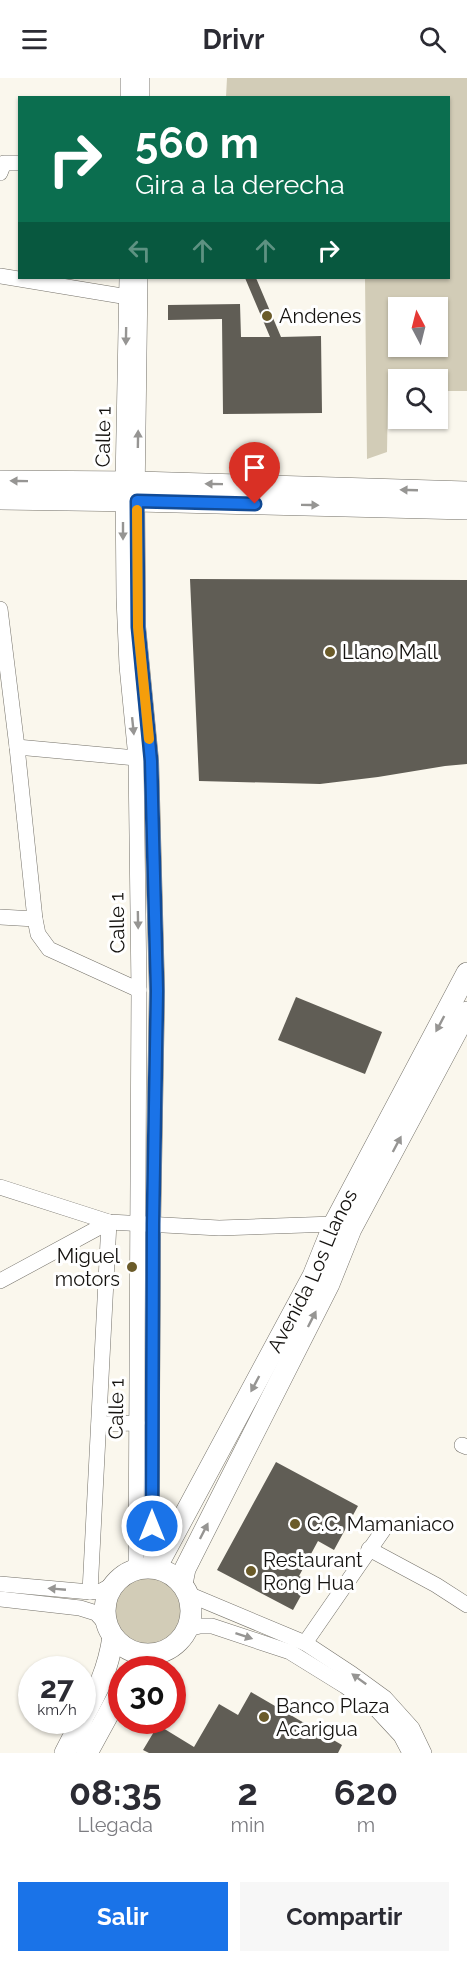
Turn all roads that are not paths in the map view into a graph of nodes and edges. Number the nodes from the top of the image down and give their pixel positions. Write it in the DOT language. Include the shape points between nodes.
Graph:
graph roads {
  1 [pos="128,78"];
  2 [pos="142,78"];
  3 [pos="128,96"];
  4 [pos="142,96"];
  5 [pos="18,163"];
  6 [pos="0,173"];
  7 [pos="0,276"];
  8 [pos="18,278"];
  9 [pos="30,279"];
  10 [pos="127,279"];
  11 [pos="140,279"];
  12 [pos="69,283"];
  13 [pos="133,298"];
  14 [pos="0,481"];
  15 [pos="130,491"];
  16 [pos="467,492"];
  17 [pos="0,499"];
  18 [pos="467,509"];
  19 [pos="0,616"];
  20 [pos="17,747"];
  21 [pos="136,758"];
  22 [pos="0,917"];
  23 [pos="35,919"];
  24 [pos="467,973"];
  25 [pos="139,990"];
  26 [pos="467,1012"];
  27 [pos="0,1187"];
  28 [pos="109,1222"];
  29 [pos="146,1224"];
  30 [pos="343,1227"];
  31 [pos="0,1281"];
  32 [pos="137,1423"];
  33 [pos="99,1424"];
  34 [pos="384,1529"];
  35 [pos="369,1549"];
  36 [pos="148,1568"];
  37 [pos="0,1584"];
  38 [pos="112,1585"];
  39 [pos="185,1589"];
  40 [pos="90,1592"];
  41 [pos="0,1599"];
  42 [pos="467,1605"];
  43 [pos="187,1629"];
  44 [pos="110,1631"];
  45 [pos="305,1643"];
  46 [pos="154,1653"];
  47 [pos="150,1656"];
  48 [pos="96,1693"];
  49 [pos="108,1715"];
  50 [pos="75,1734"];
  51 [pos="65,1753"];
  52 [pos="87,1753"];
  53 [pos="410,1753"];
  54 [pos="424,1753"];
  1 -- 3 [label="street"];
  2 -- 4 [label="street"];
  5 -- 6 [label="street" via="4,163"];
  7 -- 8 [label="street"];
  9 -- 12 [label="street"];
  10 -- 13 [label="street, Calle 1"];
  11 -- 13 [label="street, Calle 1"];
  12 -- 13 [label="street"];
  13 -- 15 [label="street, Calle 1"];
  15 -- 14 [label="street, one-way"];
  16 -- 15 [label="street, one-way"];
  15 -- 17 [label="street"];
  15 -- 18 [label="street, one-way"];
  15 -- 21 [label="street, Calle 1, one-way" via="124,598"];
  15 -- 29 [label="street, Calle 1" via="151,761 157,991"];
  19 -- 20 [label="street"];
  20 -- 21 [label="street"];
  20 -- 23 [label="street"];
  21 -- 25 [label="street, Calle 1, one-way"];
  22 -- 23 [label="street"];
  23 -- 25 [label="street" via="38,934 49,949"];
  24 -- 30 [label="street, Avenida Los Llanos, one-way"];
  25 -- 29 [label="street, Calle 1"];
  30 -- 26 [label="street, Avenida Los Llanos, one-way"];
  27 -- 28 [label="street"];
  28 -- 29 [label="street"];
  28 -- 31 [label="street"];
  28 -- 33 [label="street"];
  29 -- 30 [label="street"];
  29 -- 32 [label="street, Calle 1"];
  29 -- 36 [label="street, Calle 1"];
  30 -- 36 [label="street, Avenida Los Llanos, one-way"];
  39 -- 30 [label="street, Avenida Los Llanos, one-way" via="185,1569 329,1284"];
  32 -- 33 [label="street"];
  32 -- 36 [label="street, Calle 1"];
  33 -- 40 [label="street"];
  34 -- 35 [label="street"];
  35 -- 42 [label="street"];
  35 -- 45 [label="street"];
  36 -- 38 [label="street" via="123,1575"];
  36 -- 39 [label="street" via="171,1574"];
  40 -- 37 [label="street, one-way"];
  38 -- 40 [label="street"];
  38 -- 44 [label="street" via="105,1604"];
  39 -- 43 [label="street" via="191,1606"];
  39 -- 45 [label="street"];
  41 -- 44 [label="street" via="80,1608 96,1613"];
  43 -- 46 [label="street" via="174,1645"];
  43 -- 53 [label="street, one-way" via="212,1626 291,1652 375,1708 401,1736"];
  44 -- 46 [label="street" via="131,1651"];
  44 -- 48 [label="street" via="110,1659"];
  54 -- 45 [label="street, one-way" via="412,1728 385,1698"];
  46 -- 47 [label="street"];
  49 -- 52 [label="street"];
  50 -- 51 [label="street"];
}
